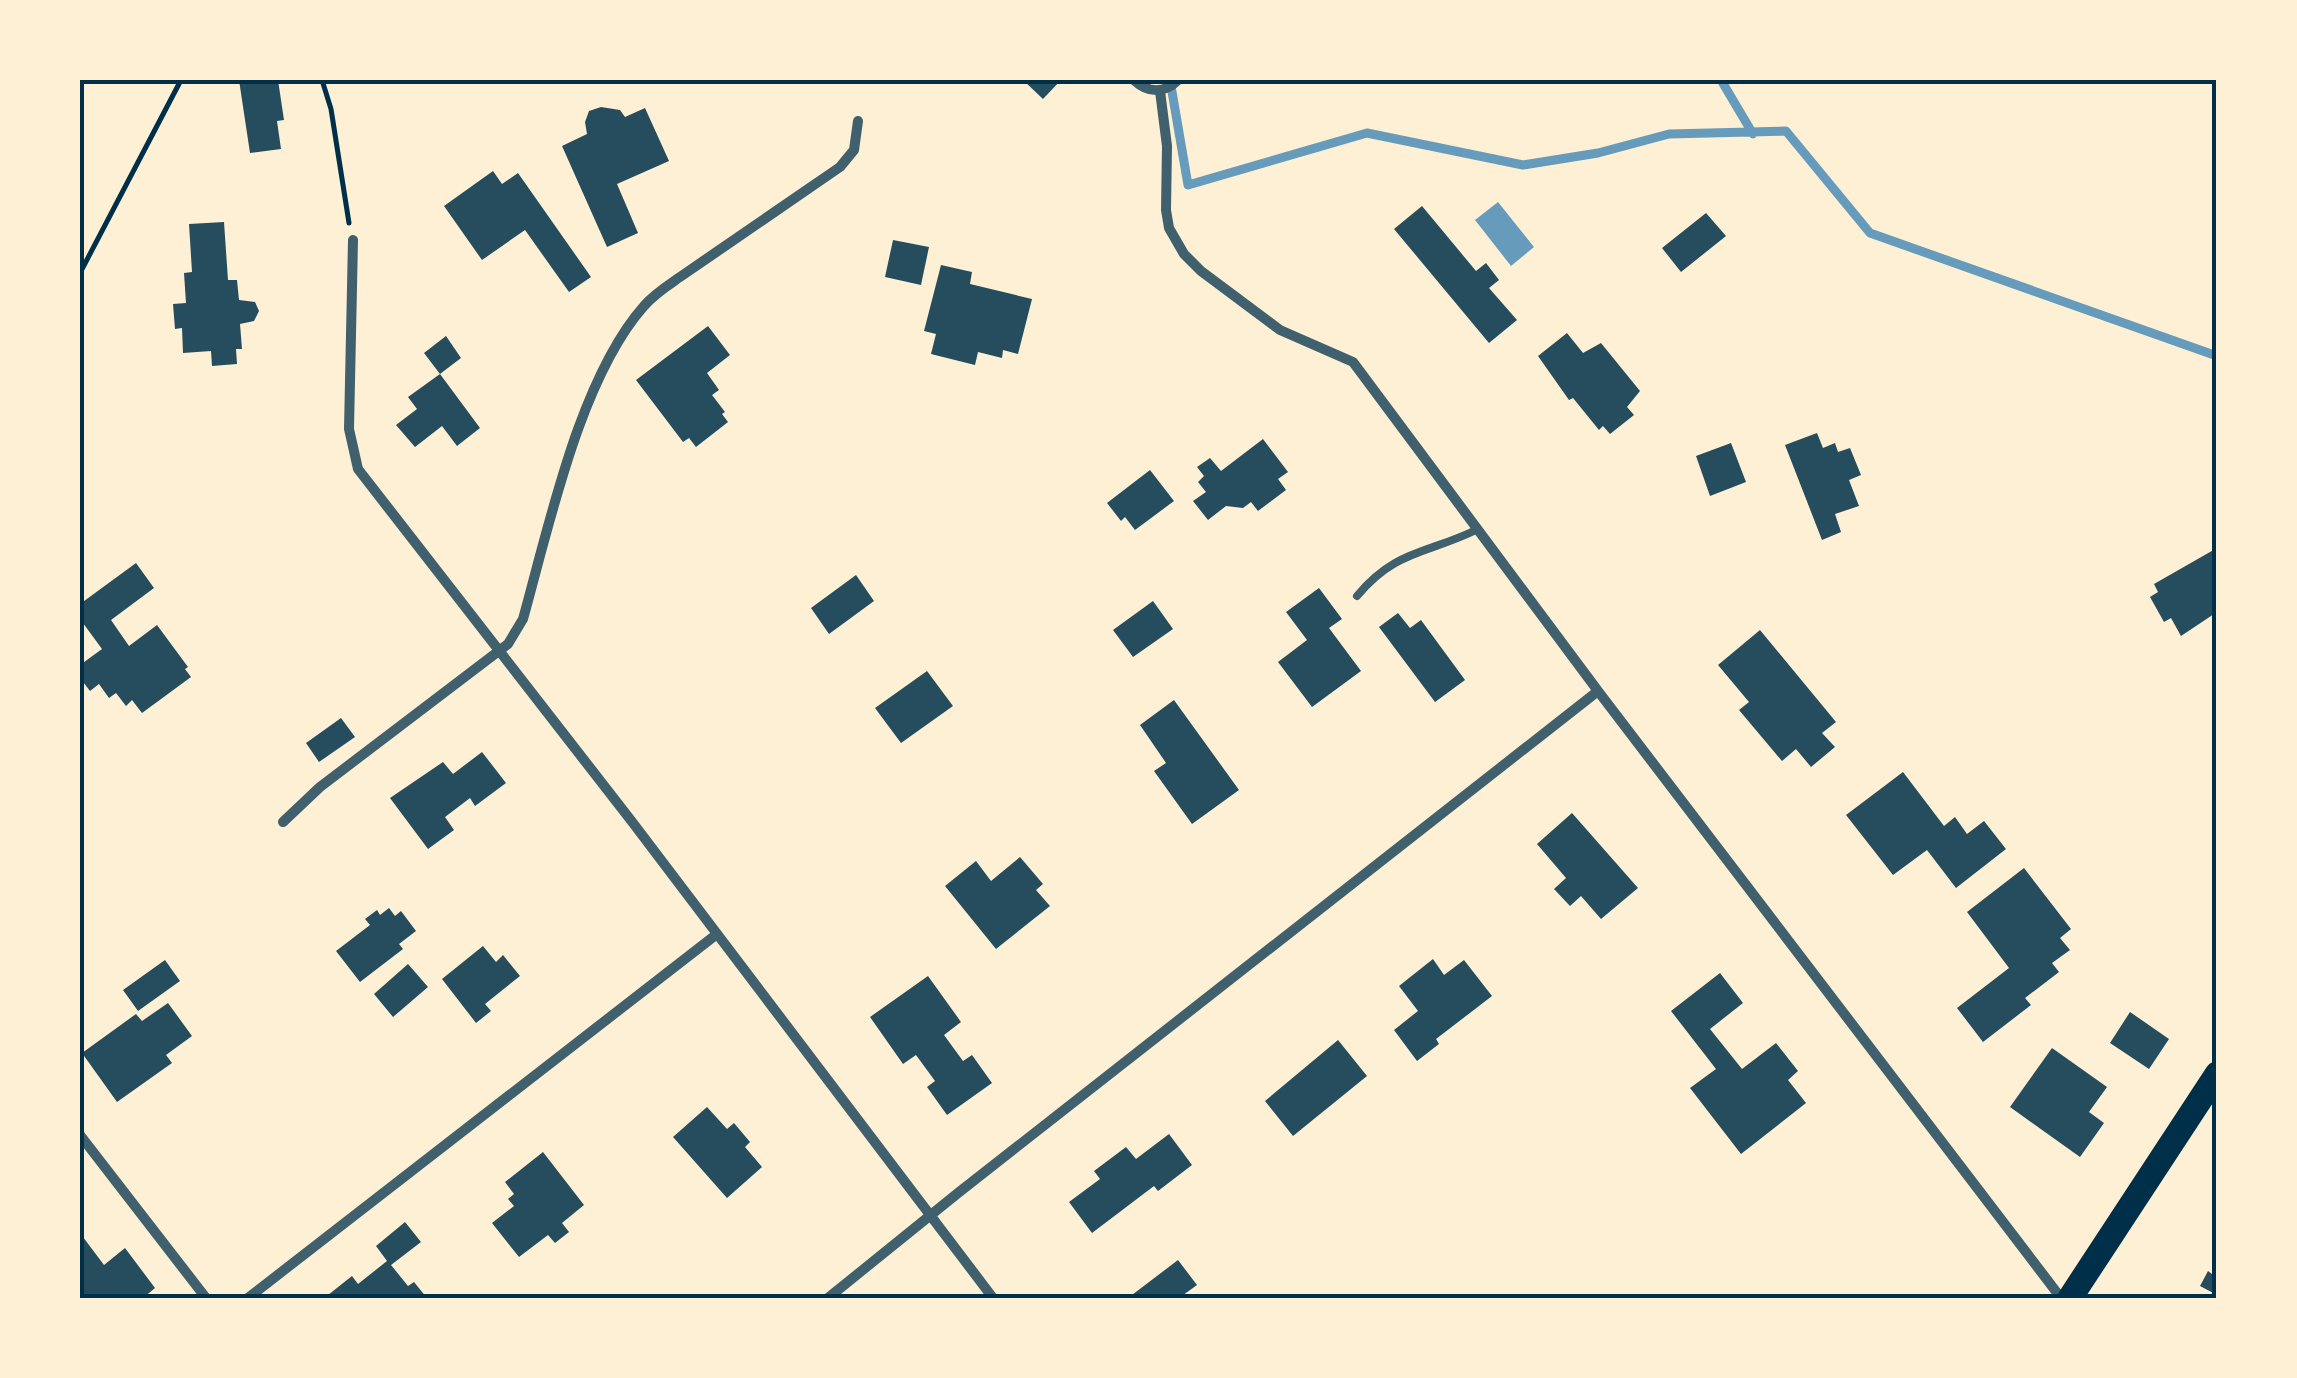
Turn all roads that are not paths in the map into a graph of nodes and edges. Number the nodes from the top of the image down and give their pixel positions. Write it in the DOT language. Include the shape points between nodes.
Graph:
graph roads {
  1 [pos="1134,80"];
  2 [pos="1178,80"];
  3 [pos="1160,90"];
  4 [pos="858,121"];
  5 [pos="352,240"];
  6 [pos="1478,528"];
  7 [pos="1357,596"];
  8 [pos="499,651"];
  9 [pos="1598,691"];
  10 [pos="282,822"];
  11 [pos="717,934"];
  12 [pos="2217,1074"];
  13 [pos="80,1135"];
  14 [pos="931,1215"];
  15 [pos="206,1298"];
  16 [pos="248,1298"];
  17 [pos="828,1298"];
  18 [pos="993,1298"];
  19 [pos="2061,1298"];
  20 [pos="2070,1298"];
  1 -- 3 [label="street"];
  2 -- 3 [label="street"];
  3 -- 6 [label="street" via="1166,210 1184,254 1280,330 1353,362"];
  4 -- 8 [label="street" via="854,150 840,167 656,294 632,321 586,410 523,618"];
  5 -- 8 [label="street" via="349,429 358,469"];
  6 -- 7 [label="lane" via="1400,558"];
  6 -- 9 [label="street"];
  8 -- 10 [label="street"];
  8 -- 11 [label="street"];
  9 -- 14 [label="street"];
  9 -- 19 [label="street"];
  11 -- 14 [label="street"];
  11 -- 16 [label="street"];
  12 -- 20 [label="main road"];
  13 -- 15 [label="street"];
  14 -- 17 [label="street"];
  14 -- 18 [label="street"];
}
